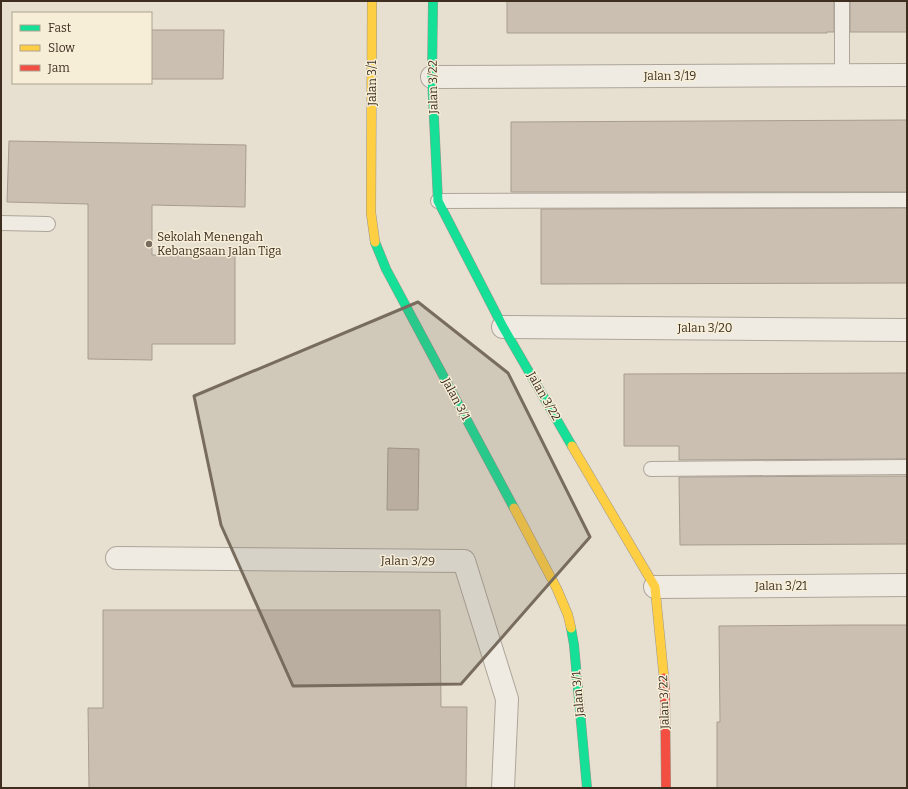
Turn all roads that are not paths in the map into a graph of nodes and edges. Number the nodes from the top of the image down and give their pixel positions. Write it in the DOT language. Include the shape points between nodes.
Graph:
graph roads {
  1 [pos="372,1"];
  2 [pos="433,1"];
  3 [pos="842,1"];
  4 [pos="842,75"];
  5 [pos="907,75"];
  6 [pos="432,78"];
  7 [pos="907,200"];
  8 [pos="438,201"];
  9 [pos="1,223"];
  10 [pos="48,224"];
  11 [pos="503,327"];
  12 [pos="907,330"];
  13 [pos="907,468"];
  14 [pos="651,469"];
  15 [pos="117,558"];
  16 [pos="907,585"];
  17 [pos="655,587"];
  18 [pos="503,788"];
  19 [pos="586,788"];
  20 [pos="666,788"];
  1 -- 19 [label="street, Jalan 3/1" via="371,213 375,241 386,269 558,589 568,615 574,645"];
  2 -- 6 [label="street, Jalan 3/22"];
  3 -- 4 [label="lane"];
  4 -- 5 [label="street, Jalan 3/19"];
  4 -- 6 [label="street, Jalan 3/19"];
  6 -- 8 [label="street, Jalan 3/22"];
  7 -- 8 [label="lane"];
  8 -- 11 [label="street, Jalan 3/22"];
  9 -- 10 [label="lane"];
  11 -- 12 [label="street, Jalan 3/20"];
  11 -- 17 [label="street, Jalan 3/22"];
  13 -- 14 [label="lane"];
  15 -- 18 [label="street, Jalan 3/29" via="464,561 507,699"];
  16 -- 17 [label="street, Jalan 3/21"];
  17 -- 20 [label="street, Jalan 3/22" via="665,691"];
}
